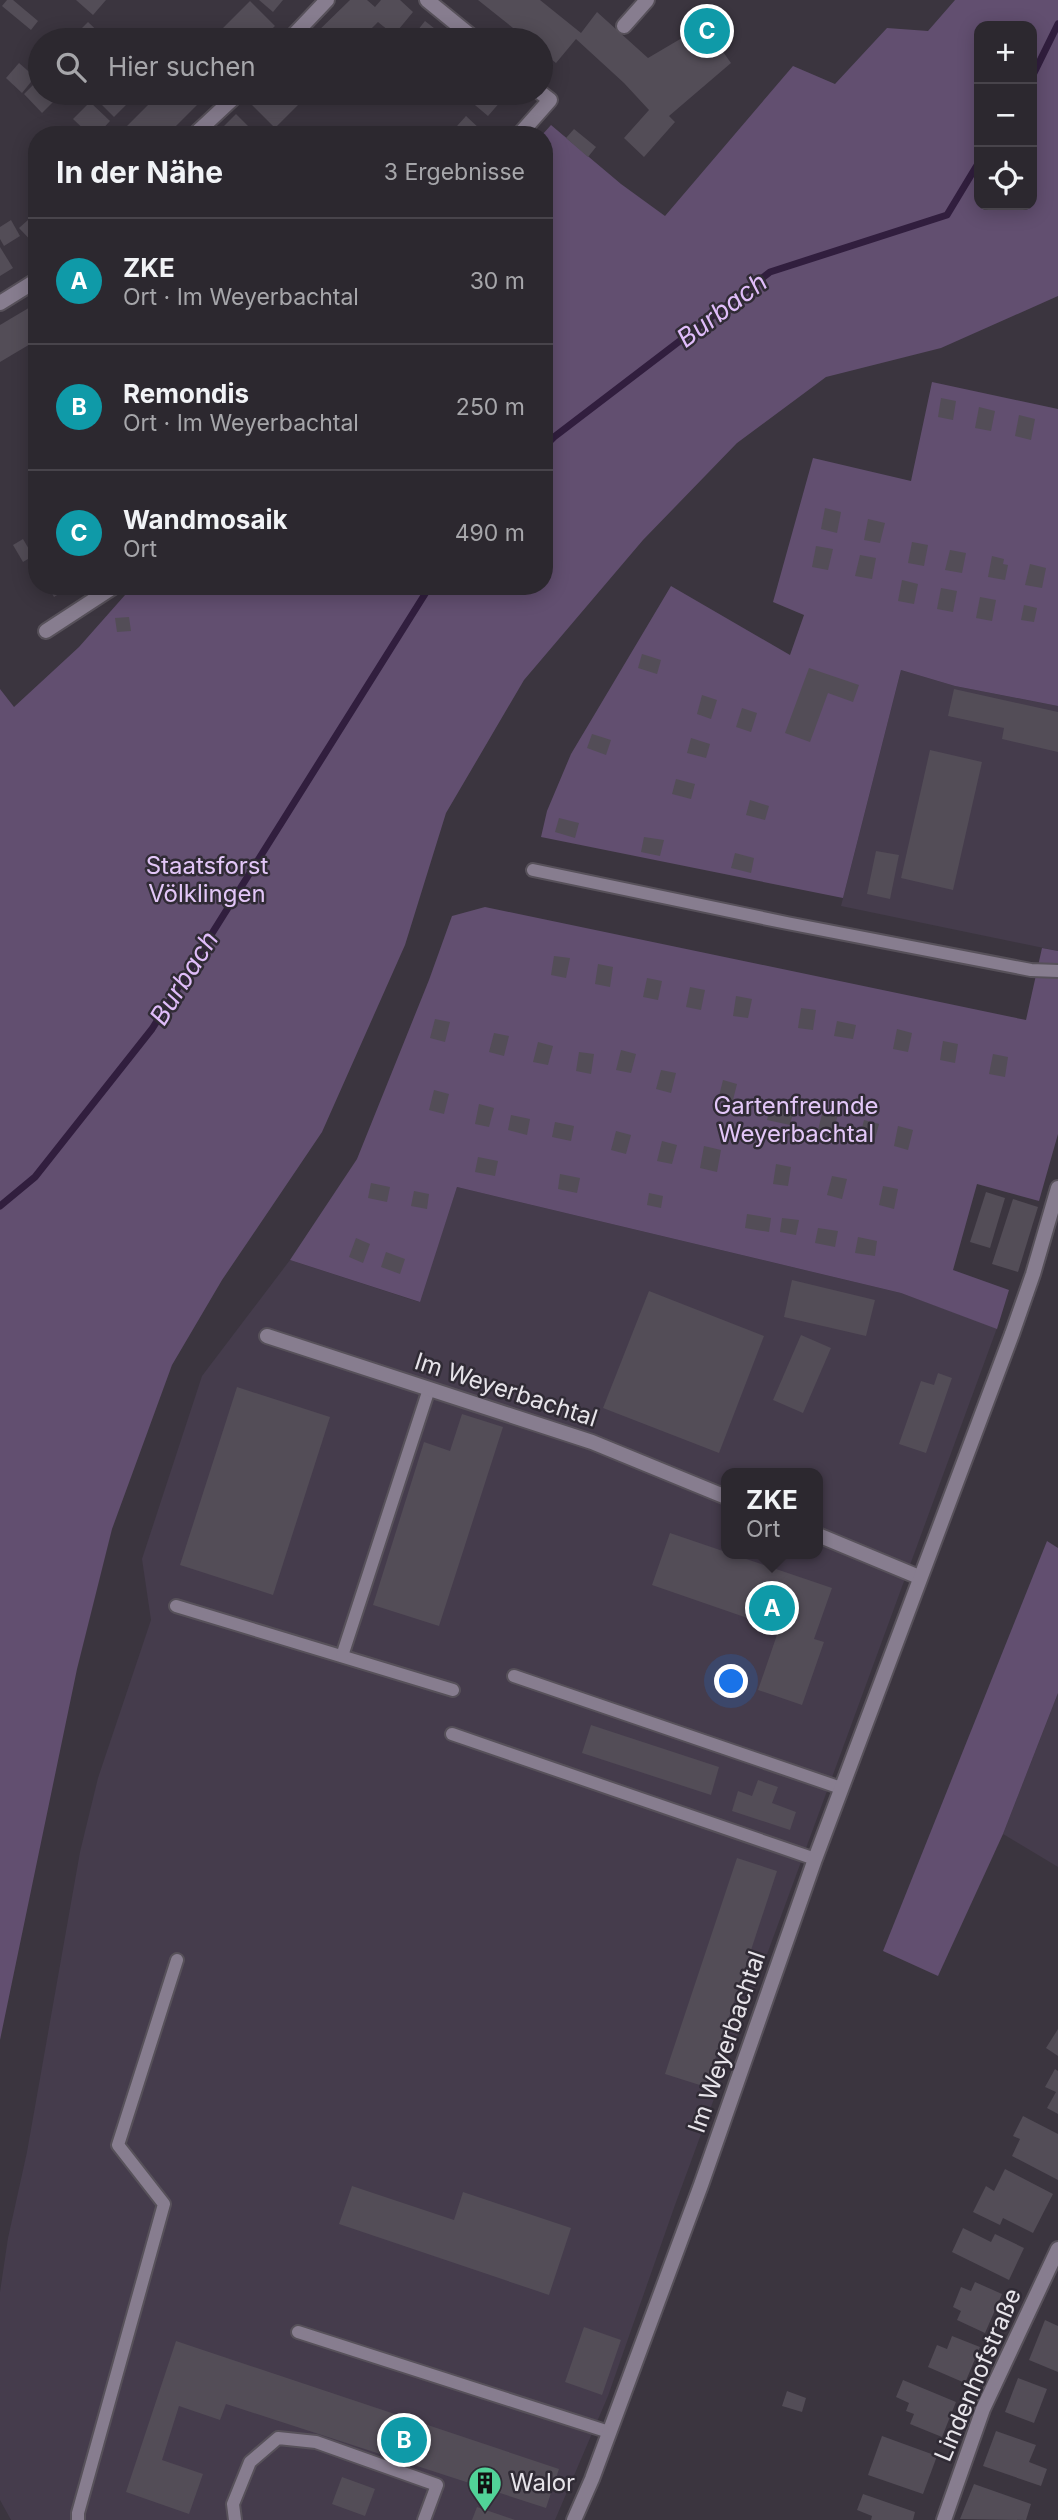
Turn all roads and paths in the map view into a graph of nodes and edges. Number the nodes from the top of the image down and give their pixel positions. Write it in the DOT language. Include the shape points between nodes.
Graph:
graph roads {
  1 [pos="327,0"];
  2 [pos="427,0"];
  3 [pos="647,0"];
  4 [pos="624,26"];
  5 [pos="300,28"];
  6 [pos="461,28"];
  7 [pos="226,105"];
  8 [pos="539,105"];
  9 [pos="204,126"];
  10 [pos="525,126"];
  11 [pos="28,286"];
  12 [pos="0,303"];
  13 [pos="101,595"];
  14 [pos="46,631"];
  15 [pos="533,870"];
  16 [pos="1058,971"];
  17 [pos="1058,1188"];
  18 [pos="267,1336"];
  19 [pos="429,1389"];
  20 [pos="721,1495"];
  21 [pos="823,1537"];
  22 [pos="919,1577"];
  23 [pos="176,1606"];
  24 [pos="342,1656"];
  25 [pos="514,1676"];
  26 [pos="453,1690"];
  27 [pos="452,1734"];
  28 [pos="841,1788"];
  29 [pos="815,1859"];
  30 [pos="177,1960"];
  31 [pos="1058,2249"];
  32 [pos="299,2332"];
  33 [pos="609,2432"];
  34 [pos="78,2520"];
  35 [pos="234,2520"];
  36 [pos="424,2520"];
  37 [pos="574,2520"];
  38 [pos="944,2520"];
  1 -- 5 [label="street"];
  2 -- 6 [label="street"];
  3 -- 4 [label="street"];
  7 -- 9 [label="street"];
  8 -- 10 [label="street"];
  11 -- 12 [label="street"];
  13 -- 14 [label="street"];
  15 -- 16 [label="lane" via="1031,970"];
  17 -- 22 [label="street, Im Weyerbachtal" via="1020,1310"];
  18 -- 19 [label="street, Im Weyerbachtal"];
  19 -- 20 [label="street, Im Weyerbachtal" via="592,1442"];
  19 -- 24 [label="lane"];
  21 -- 22 [label="street"];
  22 -- 28 [label="street, Im Weyerbachtal"];
  23 -- 24 [label="lane"];
  24 -- 26 [label="lane"];
  25 -- 28 [label="lane"];
  27 -- 29 [label="lane"];
  28 -- 29 [label="street, Im Weyerbachtal"];
  29 -- 33 [label="street, Im Weyerbachtal"];
  30 -- 34 [label="lane" via="118,2144 164,2204"];
  31 -- 38 [label="street, Lindenhofstraße" via="983,2409"];
  32 -- 33 [label="lane"];
  33 -- 37 [label="street, Im Weyerbachtal"];
  35 -- 36 [label="lane" via="233,2504 250,2462 278,2438 316,2442 437,2485"];
}
